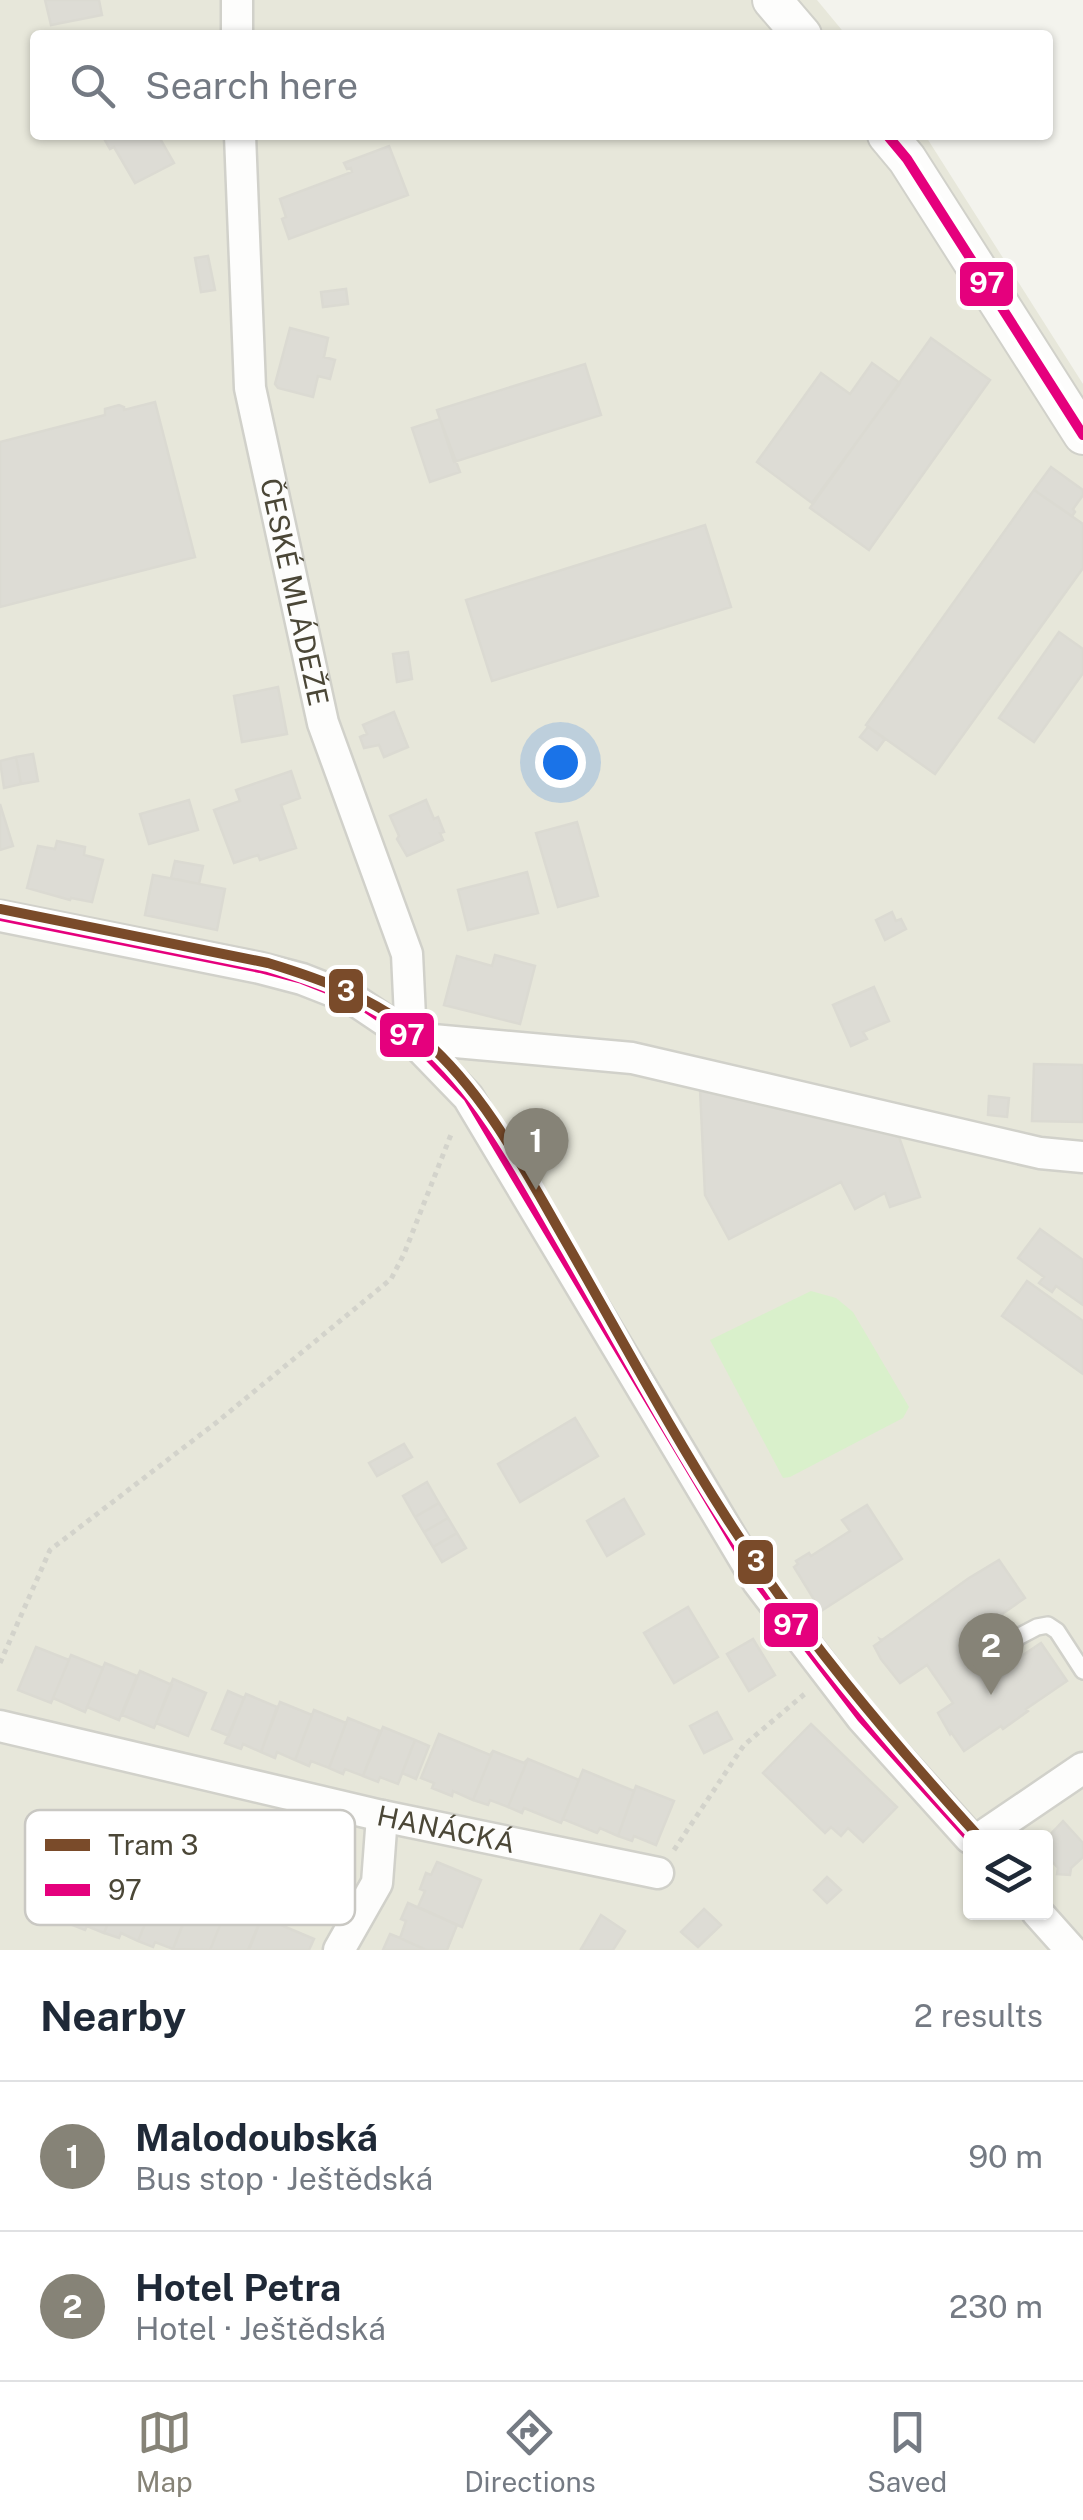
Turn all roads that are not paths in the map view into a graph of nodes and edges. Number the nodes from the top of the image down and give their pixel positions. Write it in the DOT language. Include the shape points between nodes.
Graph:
graph roads {
  1 [pos="237,0"];
  2 [pos="772,0"];
  3 [pos="237,30"];
  4 [pos="798,30"];
  5 [pos="240,140"];
  6 [pos="890,140"];
  7 [pos="1083,435"];
  8 [pos="0,916"];
  9 [pos="412,1038"];
  10 [pos="1083,1157"];
  11 [pos="1000,1646"];
  12 [pos="1083,1671"];
  13 [pos="0,1726"];
  14 [pos="1083,1768"];
  15 [pos="382,1816"];
  16 [pos="963,1830"];
  17 [pos="992,1830"];
  18 [pos="658,1873"];
  19 [pos="1045,1920"];
  20 [pos="355,1922"];
  21 [pos="353,1925"];
  22 [pos="339,1950"];
  23 [pos="1071,1950"];
  1 -- 3 [label="street"];
  2 -- 4 [label="street"];
  5 -- 9 [label="street, ČESKÉ MLÁDEŽE" via="250,388 323,723 408,954"];
  6 -- 7 [label="street"];
  8 -- 9 [label="street" via="302,979 353,999"];
  9 -- 10 [label="street" via="632,1058 1040,1153"];
  9 -- 16 [label="street" via="468,1097 758,1582 862,1718"];
  11 -- 12 [label="lane" via="1048,1625"];
  13 -- 15 [label="street, HANÁCKÁ"];
  14 -- 17 [label="street"];
  15 -- 18 [label="street, HANÁCKÁ"];
  15 -- 20 [label="street" via="377,1883"];
  19 -- 23 [label="street"];
  21 -- 22 [label="street"];
}
